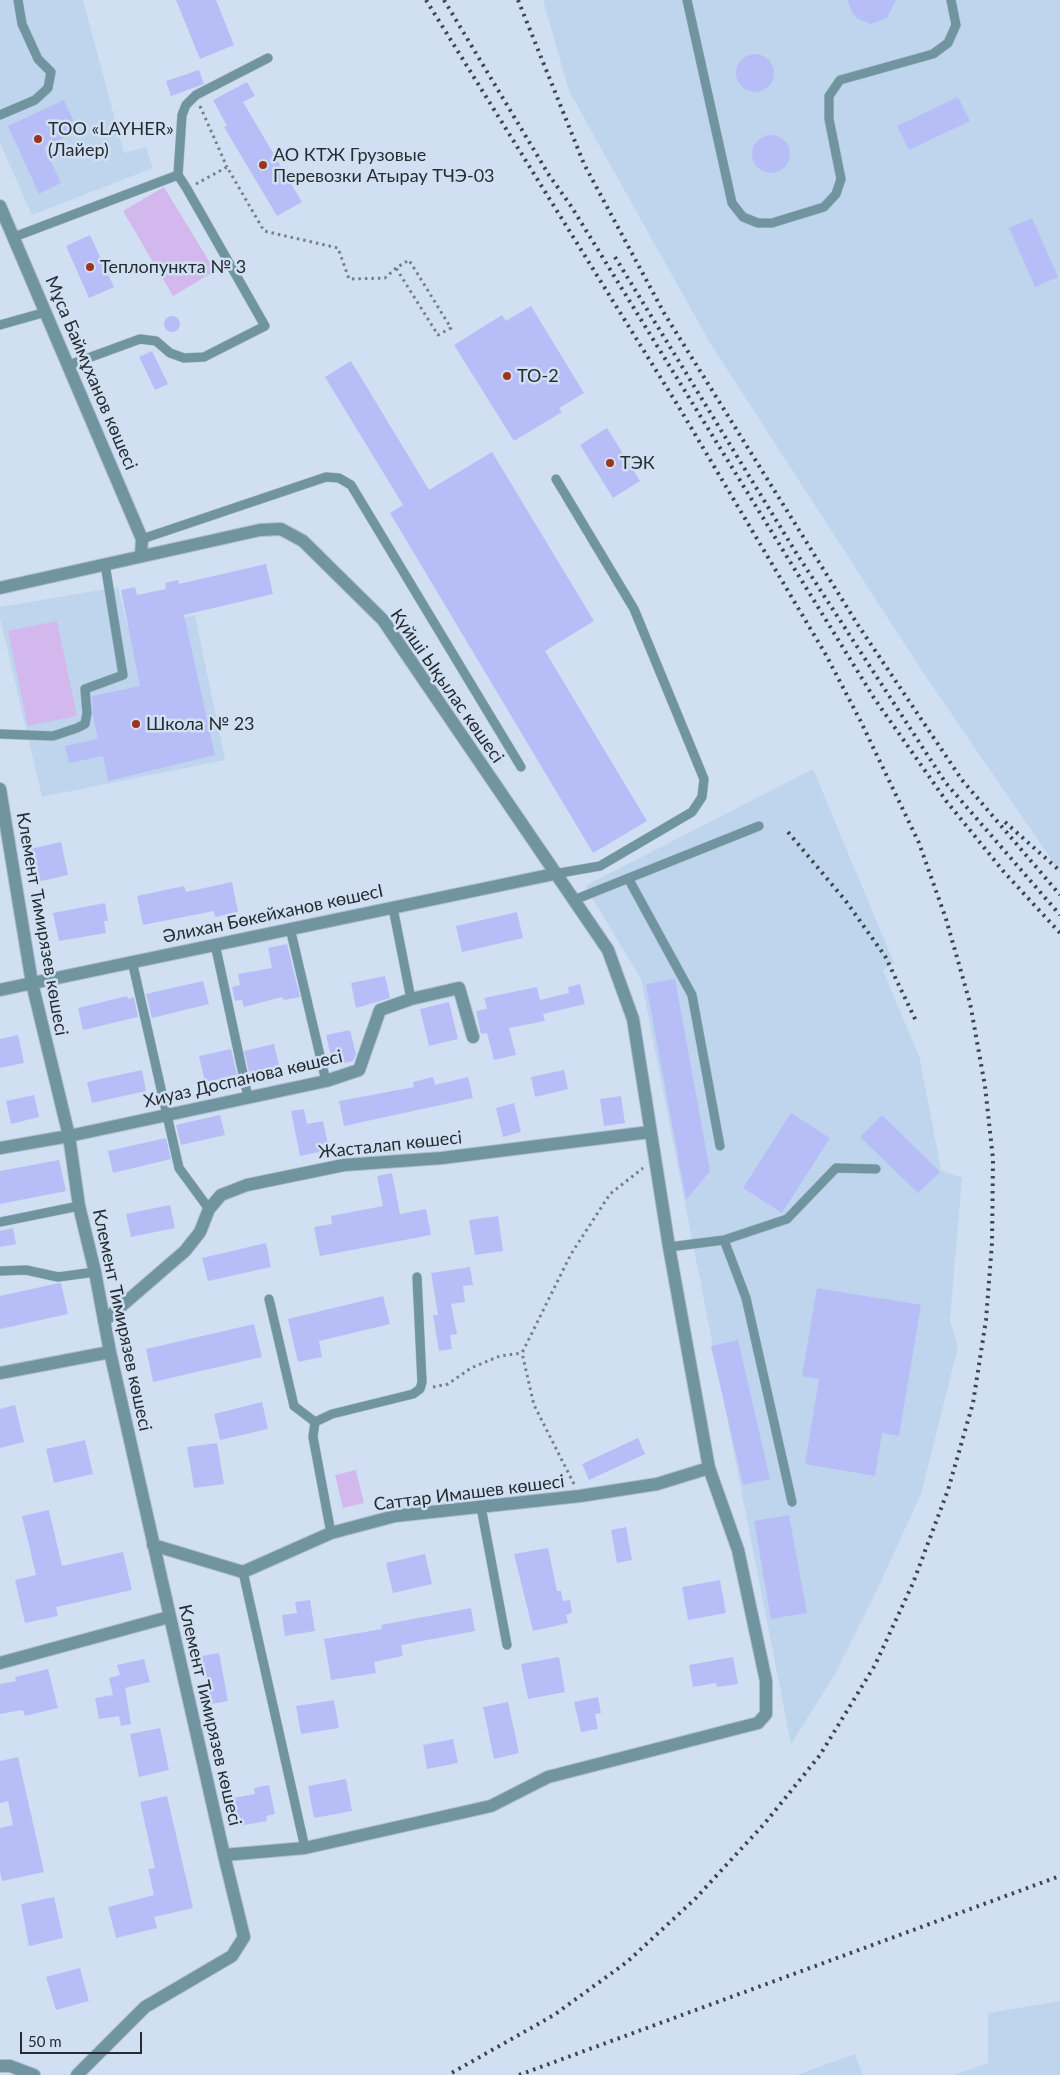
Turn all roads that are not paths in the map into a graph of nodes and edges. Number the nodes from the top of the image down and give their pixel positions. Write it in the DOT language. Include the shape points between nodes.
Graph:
graph roads {
  1 [pos="18,0"];
  2 [pos="686,0"];
  3 [pos="951,0"];
  4 [pos="268,58"];
  5 [pos="0,115"];
  6 [pos="178,175"];
  7 [pos="0,206"];
  8 [pos="14,238"];
  9 [pos="46,312"];
  10 [pos="0,325"];
  11 [pos="69,365"];
  12 [pos="556,479"];
  13 [pos="142,539"];
  14 [pos="142,556"];
  15 [pos="105,564"];
  16 [pos="0,588"];
  17 [pos="0,734"];
  18 [pos="521,767"];
  19 [pos="0,789"];
  20 [pos="759,826"];
  21 [pos="554,874"];
  22 [pos="628,878"];
  23 [pos="574,900"];
  24 [pos="393,908"];
  25 [pos="290,928"];
  26 [pos="215,944"];
  27 [pos="132,961"];
  28 [pos="32,983"];
  29 [pos="0,990"];
  30 [pos="410,999"];
  31 [pos="473,1037"];
  32 [pos="326,1081"];
  33 [pos="248,1098"];
  34 [pos="167,1115"];
  35 [pos="650,1132"];
  36 [pos="69,1136"];
  37 [pos="720,1146"];
  38 [pos="0,1148"];
  39 [pos="876,1170"];
  40 [pos="79,1206"];
  41 [pos="209,1208"];
  42 [pos="0,1222"];
  43 [pos="724,1240"];
  44 [pos="669,1247"];
  45 [pos="0,1271"];
  46 [pos="95,1272"];
  47 [pos="417,1277"];
  48 [pos="269,1299"];
  49 [pos="104,1321"];
  50 [pos="110,1352"];
  51 [pos="0,1373"];
  52 [pos="315,1422"];
  53 [pos="710,1468"];
  54 [pos="792,1502"];
  55 [pos="481,1507"];
  56 [pos="331,1533"];
  57 [pos="153,1544"];
  58 [pos="243,1572"];
  59 [pos="169,1617"];
  60 [pos="507,1645"];
  61 [pos="0,1663"];
  62 [pos="305,1848"];
  63 [pos="224,1855"];
  64 [pos="0,2066"];
  65 [pos="34,2075"];
  66 [pos="76,2075"];
  1 -- 5 [label="lane" via="22,24 38,59 51,72 48,88 35,100"];
  2 -- 3 [label="lane" via="732,203 743,217 772,224 824,207 836,194 841,179 828,119 829,96 840,80 933,54 948,44 956,25"];
  4 -- 6 [label="lane" via="196,95 186,105 182,116"];
  6 -- 8 [label="lane"];
  6 -- 11 [label="lane" via="265,326 204,357 184,358 170,353 156,341 140,339"];
  7 -- 8 [label="street, Мұса Баймұханов көшесі"];
  8 -- 9 [label="street, Мұса Баймұханов көшесі"];
  9 -- 10 [label="lane"];
  9 -- 11 [label="street, Мұса Баймұханов көшесі"];
  11 -- 13 [label="street, Мұса Баймұханов көшесі"];
  12 -- 21 [label="lane" via="634,608 704,779 702,797 692,812 600,866"];
  13 -- 14 [label="street, Мұса Баймұханов көшесі"];
  13 -- 18 [label="lane" via="326,477 339,478 351,485"];
  14 -- 15 [label="street, Күйші Ықылас көшесі"];
  14 -- 21 [label="street, Күйші Ықылас көшесі" via="260,530 281,529 303,541 383,620"];
  15 -- 16 [label="street, Күйші Ықылас көшесі"];
  15 -- 17 [label="lane" via="123,675 85,689 85,724 77,728 53,736"];
  19 -- 28 [label="street, Клемент Тимирязев көшесі"];
  20 -- 22 [label="lane"];
  21 -- 23 [label="street, Күйші Ықылас көшесі"];
  21 -- 24 [label="street, Әлихан Бөкейханов көшесI"];
  22 -- 23 [label="lane"];
  22 -- 37 [label="lane" via="692,995"];
  23 -- 35 [label="street, Күйші Ықылас көшесі" via="608,950 633,1019"];
  24 -- 25 [label="street, Әлихан Бөкейханов көшесI"];
  24 -- 30 [label="lane"];
  25 -- 26 [label="street, Әлихан Бөкейханов көшесI"];
  25 -- 32 [label="lane"];
  26 -- 27 [label="street, Әлихан Бөкейханов көшесI"];
  26 -- 33 [label="lane"];
  27 -- 28 [label="street, Әлихан Бөкейханов көшесI"];
  27 -- 34 [label="lane"];
  28 -- 29 [label="street, Әлихан Бөкейханов көшесI"];
  28 -- 36 [label="street, Клемент Тимирязев көшесі"];
  30 -- 31 [label="street, Хиуаз Доспанова көшесі" via="459,988"];
  30 -- 32 [label="street, Хиуаз Доспанова көшесі" via="380,1010 358,1070"];
  32 -- 33 [label="street, Хиуаз Доспанова көшесі"];
  33 -- 34 [label="street, Хиуаз Доспанова көшесі"];
  34 -- 36 [label="street, Хиуаз Доспанова көшесі"];
  34 -- 41 [label="lane" via="178,1168"];
  35 -- 41 [label="street, Жасталап көшесі" via="442,1158 344,1165 247,1184 221,1195"];
  35 -- 44 [label="street, Күйші Ықылас көшесі"];
  36 -- 38 [label="street, Хиуаз Доспанова көшесі"];
  36 -- 40 [label="street, Клемент Тимирязев көшесі"];
  39 -- 43 [label="lane" via="836,1168 787,1219"];
  40 -- 42 [label="lane"];
  40 -- 46 [label="street, Клемент Тимирязев көшесі"];
  41 -- 49 [label="street, Жасталап көшесі" via="200,1232 185,1252"];
  43 -- 44 [label="lane"];
  43 -- 54 [label="lane" via="746,1298"];
  44 -- 53 [label="street, Күйші Ықылас көшесі"];
  45 -- 46 [label="lane" via="26,1270 58,1277"];
  46 -- 49 [label="street, Клемент Тимирязев көшесі"];
  47 -- 52 [label="lane" via="420,1389 413,1394 332,1414"];
  48 -- 52 [label="lane" via="294,1406"];
  49 -- 50 [label="street, Клемент Тимирязев көшесі"];
  50 -- 51 [label="street"];
  50 -- 57 [label="street, Клемент Тимирязев көшесі"];
  52 -- 56 [label="lane" via="313,1437"];
  53 -- 55 [label="street, Саттар Имашев көшесі" via="656,1484"];
  53 -- 62 [label="street, Күйші Ықылас көшесі" via="738,1550 766,1681 766,1714 758,1723 548,1777 491,1806"];
  55 -- 56 [label="street, Саттар Имашев көшесі" via="395,1516"];
  55 -- 60 [label="lane"];
  56 -- 58 [label="street, Саттар Имашев көшесі"];
  57 -- 58 [label="street"];
  57 -- 59 [label="street, Клемент Тимирязев көшесі"];
  58 -- 62 [label="lane"];
  59 -- 61 [label="street"];
  59 -- 63 [label="street, Клемент Тимирязев көшесі"];
  62 -- 63 [label="street, Күйші Ықылас көшесі"];
  63 -- 66 [label="street, Клемент Тимирязев көшесі" via="244,1937 232,1956 145,2007"];
  64 -- 65 [label="street" via="10,2066"];
}
